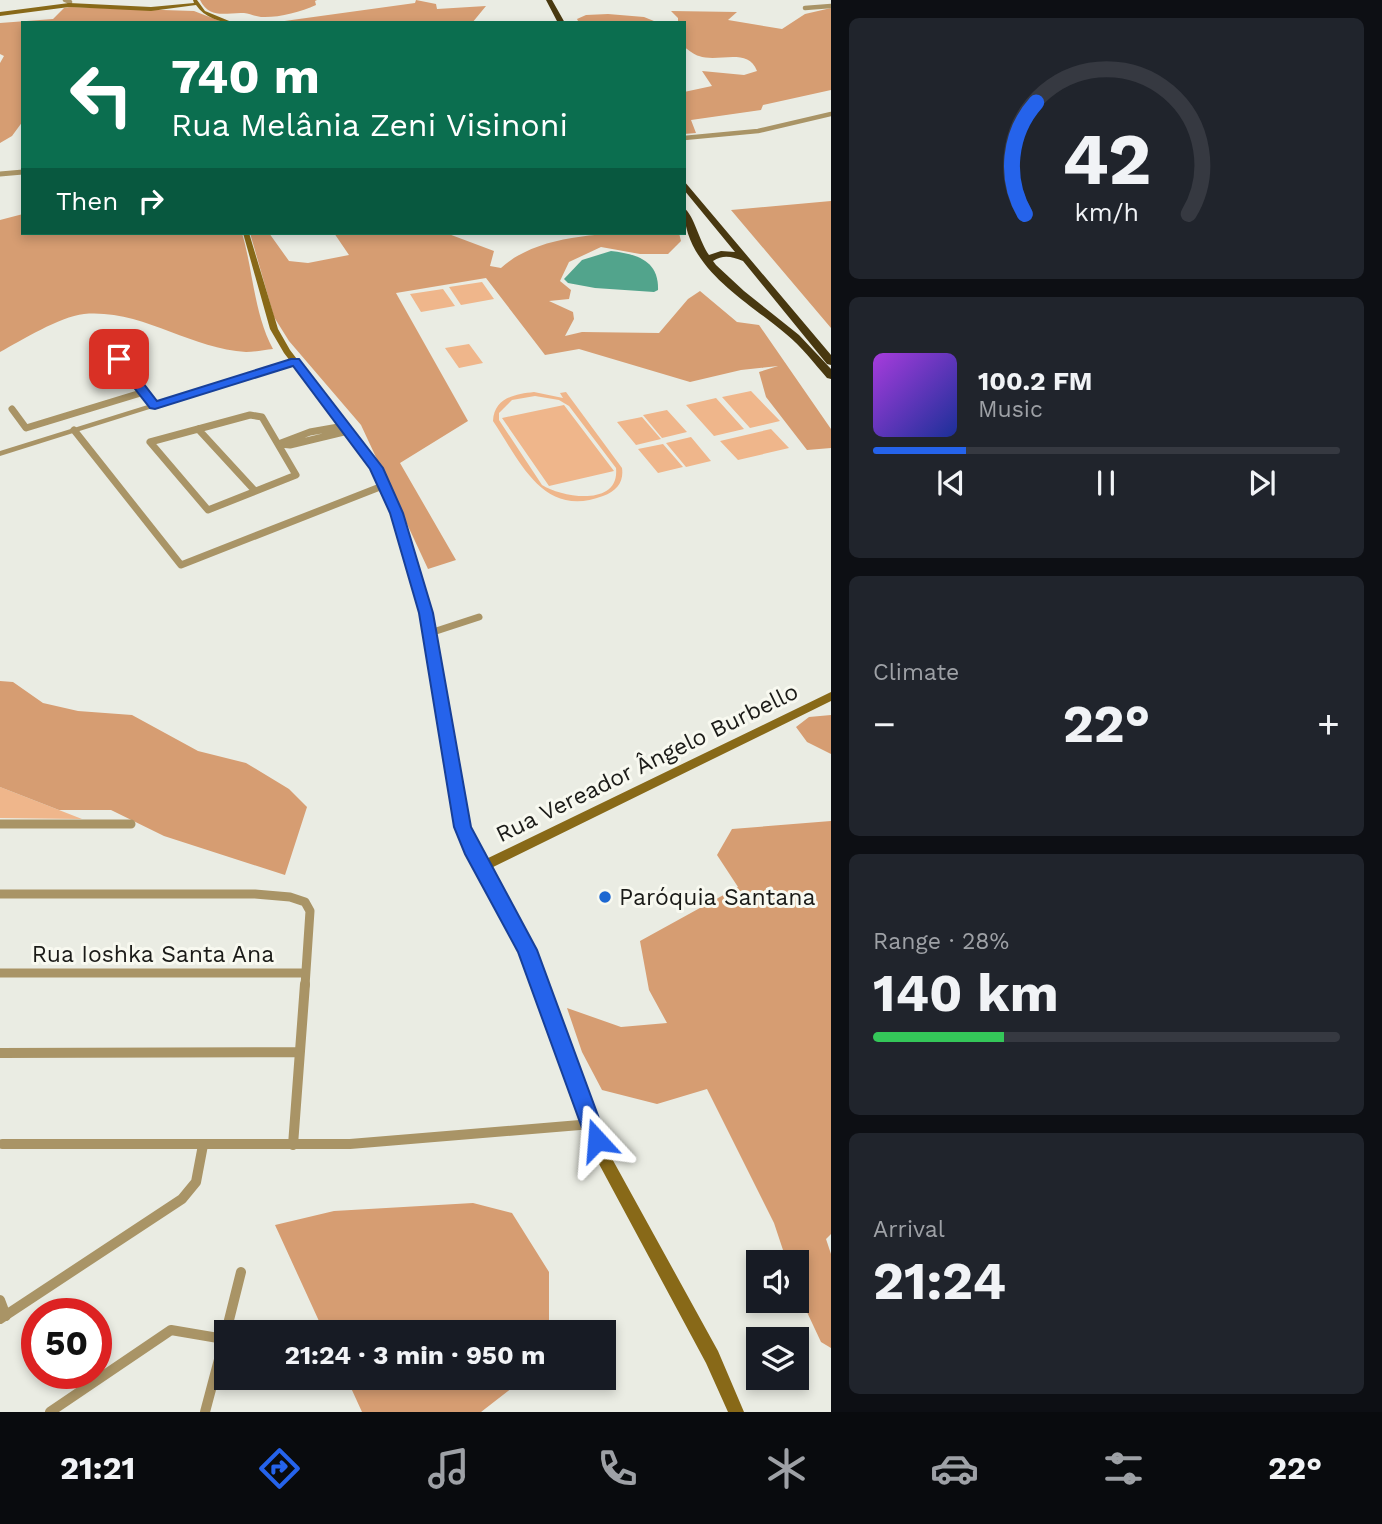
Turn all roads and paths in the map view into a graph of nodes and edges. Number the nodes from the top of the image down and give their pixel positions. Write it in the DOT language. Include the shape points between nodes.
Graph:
graph roads {
  1 [pos="542,0"];
  2 [pos="548,0"];
  3 [pos="65,2"];
  4 [pos="195,2"];
  5 [pos="57,6"];
  6 [pos="831,6"];
  7 [pos="805,8"];
  8 [pos="0,14"];
  9 [pos="227,21"];
  10 [pos="554,21"];
  11 [pos="561,21"];
  12 [pos="831,114"];
  13 [pos="686,138"];
  14 [pos="21,172"];
  15 [pos="0,174"];
  16 [pos="686,186"];
  17 [pos="686,217"];
  18 [pos="247,235"];
  19 [pos="746,259"];
  20 [pos="707,261"];
  21 [pos="119,359"];
  22 [pos="295,362"];
  23 [pos="831,362"];
  24 [pos="831,376"];
  25 [pos="144,392"];
  26 [pos="155,405"];
  27 [pos="12,409"];
  28 [pos="346,428"];
  29 [pos="198,429"];
  30 [pos="74,430"];
  31 [pos="280,444"];
  32 [pos="0,454"];
  33 [pos="385,485"];
  34 [pos="256,491"];
  35 [pos="479,617"];
  36 [pos="430,633"];
  37 [pos="831,696"];
  38 [pos="0,824"];
  39 [pos="131,824"];
  40 [pos="481,867"];
  41 [pos="0,894"];
  42 [pos="0,973"];
  43 [pos="305,973"];
  44 [pos="300,1052"];
  45 [pos="0,1053"];
  46 [pos="592,1124"];
  47 [pos="2,1144"];
  48 [pos="203,1144"];
  49 [pos="293,1145"];
  50 [pos="241,1272"];
  51 [pos="0,1300"];
  52 [pos="3,1317"];
  53 [pos="229,1320"];
  54 [pos="214,1333"];
  55 [pos="214,1377"];
  56 [pos="50,1412"];
  57 [pos="205,1412"];
  58 [pos="736,1412"];
  1 -- 10 [label="highway"];
  2 -- 11 [label="highway"];
  3 -- 4 [label="main road" via="152,9"];
  3 -- 5 [label="main road"];
  3 -- 5 [label="street"];
  4 -- 9 [label="main road" via="204,12"];
  5 -- 8 [label="main road"];
  6 -- 7 [label="street"];
  12 -- 13 [label="street" via="758,131"];
  14 -- 15 [label="street"];
  16 -- 19 [label="highway"];
  17 -- 20 [label="highway"];
  18 -- 22 [label="main road" via="269,320"];
  19 -- 20 [label="highway" via="727,253"];
  19 -- 23 [label="highway"];
  20 -- 24 [label="highway" via="738,293 803,343"];
  21 -- 25 [label="street"];
  22 -- 26 [label="street"];
  22 -- 28 [label="main road"];
  25 -- 26 [label="street"];
  25 -- 27 [label="street" via="26,428"];
  26 -- 30 [label="street"];
  28 -- 31 [label="street"];
  28 -- 33 [label="main road"];
  29 -- 31 [label="street" via="257,416"];
  29 -- 34 [label="street"];
  29 -- 34 [label="street" via="149,442 208,510"];
  30 -- 32 [label="street"];
  30 -- 33 [label="street" via="181,565"];
  31 -- 34 [label="street" via="296,475"];
  33 -- 36 [label="main road"];
  35 -- 36 [label="street"];
  36 -- 40 [label="main road" via="460,815"];
  37 -- 40 [label="main road, Rua Vereador Ângelo Burbello"];
  38 -- 39 [label="street"];
  40 -- 46 [label="main road" via="527,950"];
  41 -- 43 [label="street" via="290,897 305,902 310,911"];
  42 -- 43 [label="street, Rua Ioshka Santa Ana"];
  43 -- 44 [label="street"];
  44 -- 45 [label="street"];
  44 -- 49 [label="street"];
  46 -- 49 [label="street"];
  46 -- 58 [label="main road" via="613,1177 712,1357"];
  47 -- 48 [label="street"];
  48 -- 49 [label="street"];
  48 -- 52 [label="street" via="196,1182 182,1199"];
  50 -- 53 [label="street"];
  51 -- 52 [label="street"];
  54 -- 56 [label="street" via="164,1333"];
  55 -- 57 [label="street"];
}
